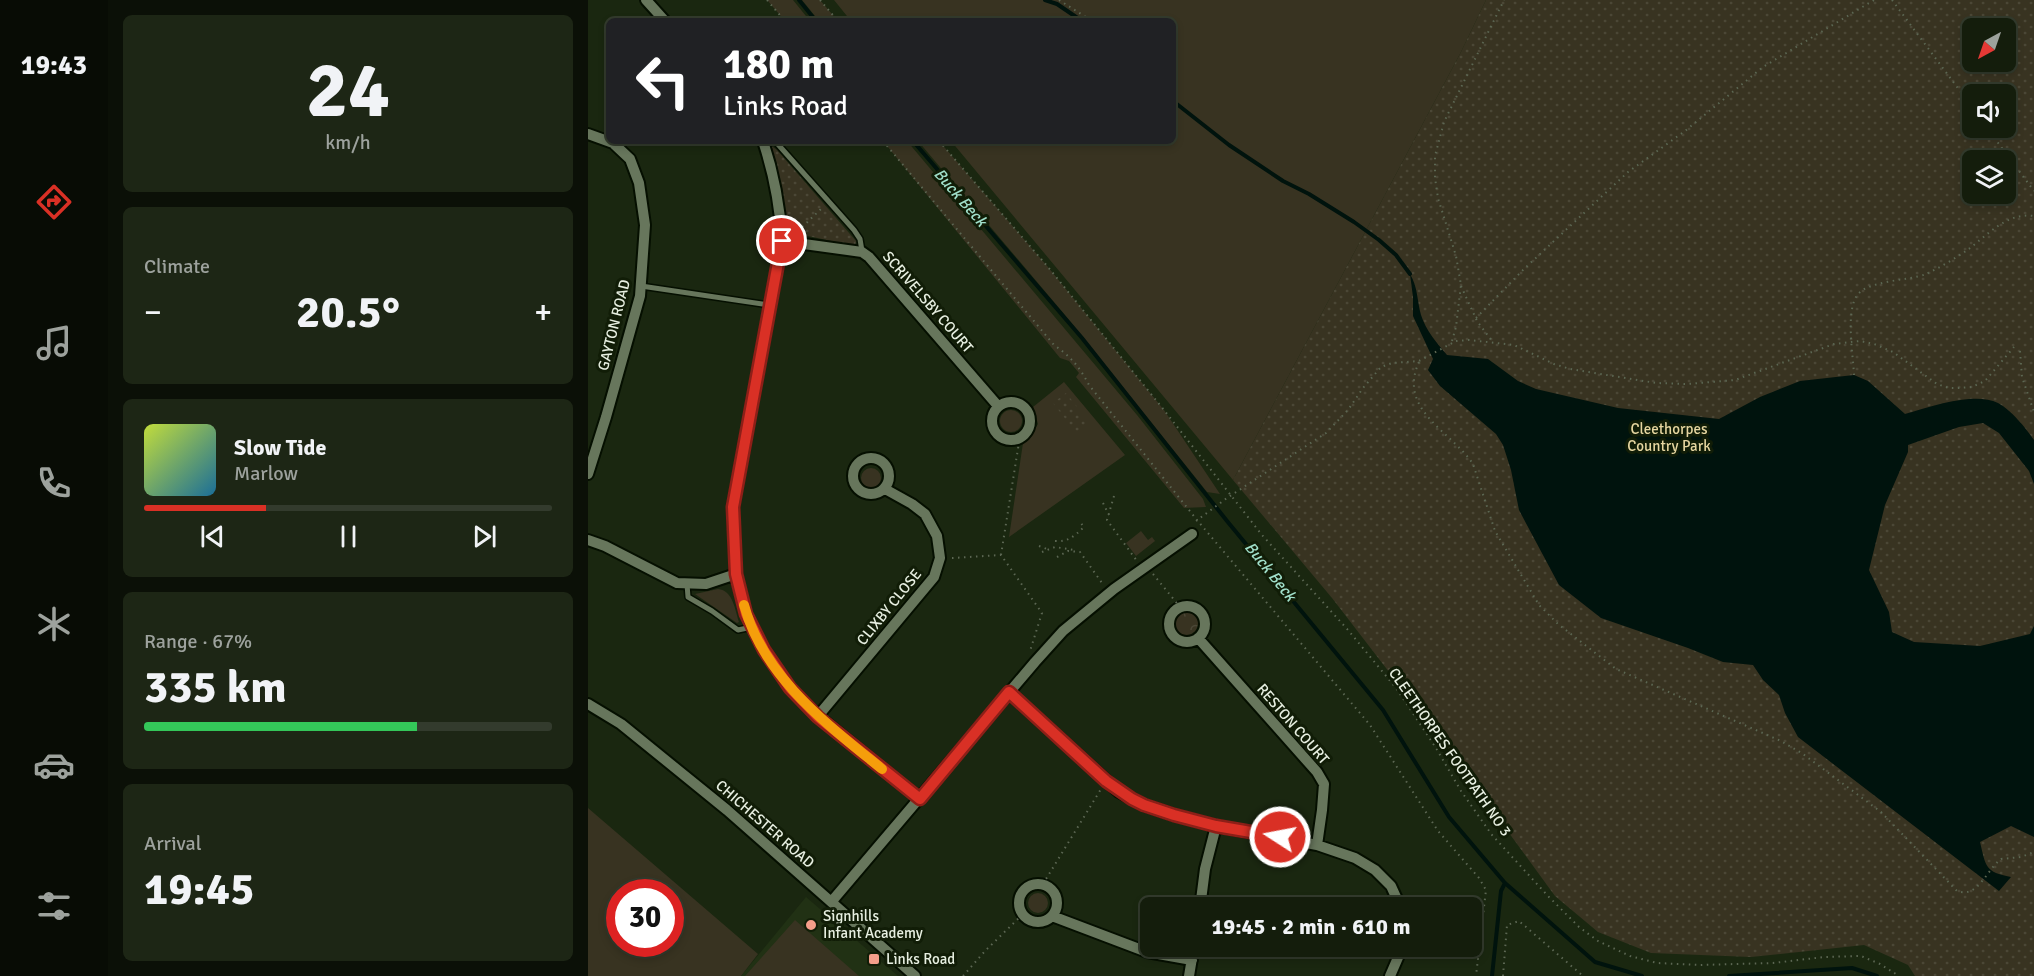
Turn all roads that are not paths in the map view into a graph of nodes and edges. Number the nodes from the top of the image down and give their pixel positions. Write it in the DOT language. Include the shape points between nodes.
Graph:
graph roads {
  1 [pos="646,0"];
  2 [pos="662,18"];
  3 [pos="588,134"];
  4 [pos="606,140"];
  5 [pos="615,144"];
  6 [pos="764,144"];
  7 [pos="778,144"];
  8 [pos="785,242"];
  9 [pos="862,252"];
  10 [pos="640,286"];
  11 [pos="771,305"];
  12 [pos="998,406"];
  13 [pos="588,474"];
  14 [pos="885,489"];
  15 [pos="1192,534"];
  16 [pos="588,540"];
  17 [pos="736,574"];
  18 [pos="687,583"];
  19 [pos="752,627"];
  20 [pos="1198,638"];
  21 [pos="1009,692"];
  22 [pos="588,704"];
  23 [pos="818,717"];
  24 [pos="920,799"];
  25 [pos="1216,826"];
  26 [pos="1317,845"];
  27 [pos="1201,897"];
  28 [pos="1396,897"];
  29 [pos="832,901"];
  30 [pos="1052,916"];
  31 [pos="1192,957"];
  32 [pos="1398,957"];
  33 [pos="1192,960"];
  34 [pos="915,976"];
  35 [pos="1190,976"];
  36 [pos="1390,976"];
  1 -- 2 [label="street"];
  3 -- 4 [label="street, GAYTON ROAD"];
  5 -- 10 [label="street, GAYTON ROAD" via="630,159 639,183 645,225"];
  6 -- 8 [label="street"];
  7 -- 9 [label="lane" via="860,239"];
  8 -- 9 [label="street, SCRIVELSBY COURT"];
  8 -- 11 [label="street"];
  9 -- 12 [label="street, SCRIVELSBY COURT"];
  10 -- 11 [label="lane"];
  10 -- 13 [label="street, GAYTON ROAD"];
  11 -- 17 [label="street" via="733,507"];
  12 -- 12 [label="street" via="992,424 1004,439 1014,440 1029,428 1030,417 1025,408 1007,402"];
  14 -- 23 [label="street, CLIXBY CLOSE" via="925,514 937,536 940,558 934,577"];
  15 -- 21 [label="street" via="1108,593 1063,631"];
  16 -- 18 [label="street" via="677,583"];
  17 -- 18 [label="street" via="706,584"];
  17 -- 19 [label="street"];
  18 -- 19 [label="lane" via="688,597 738,630"];
  19 -- 23 [label="street" via="790,688"];
  20 -- 20 [label="street" via="1177,639 1169,626 1173,612 1180,607 1200,611 1205,625"];
  20 -- 26 [label="street, RESTON COURT" via="1317,772 1323,784"];
  21 -- 24 [label="street"];
  21 -- 25 [label="street" via="1119,792 1144,805"];
  22 -- 29 [label="street, CHICHESTER ROAD" via="621,724 718,802"];
  23 -- 24 [label="street"];
  24 -- 29 [label="street"];
  25 -- 26 [label="street"];
  25 -- 27 [label="street"];
  26 -- 28 [label="street" via="1355,858 1375,870"];
  29 -- 34 [label="street, CHICHESTER ROAD"];
  30 -- 30 [label="street" via="1036,922 1022,915 1018,900 1025,887 1043,884 1054,891 1057,908"];
  30 -- 33 [label="street" via="1147,952"];
  31 -- 33 [label="street"];
  32 -- 36 [label="street"];
  33 -- 35 [label="street"];
}
